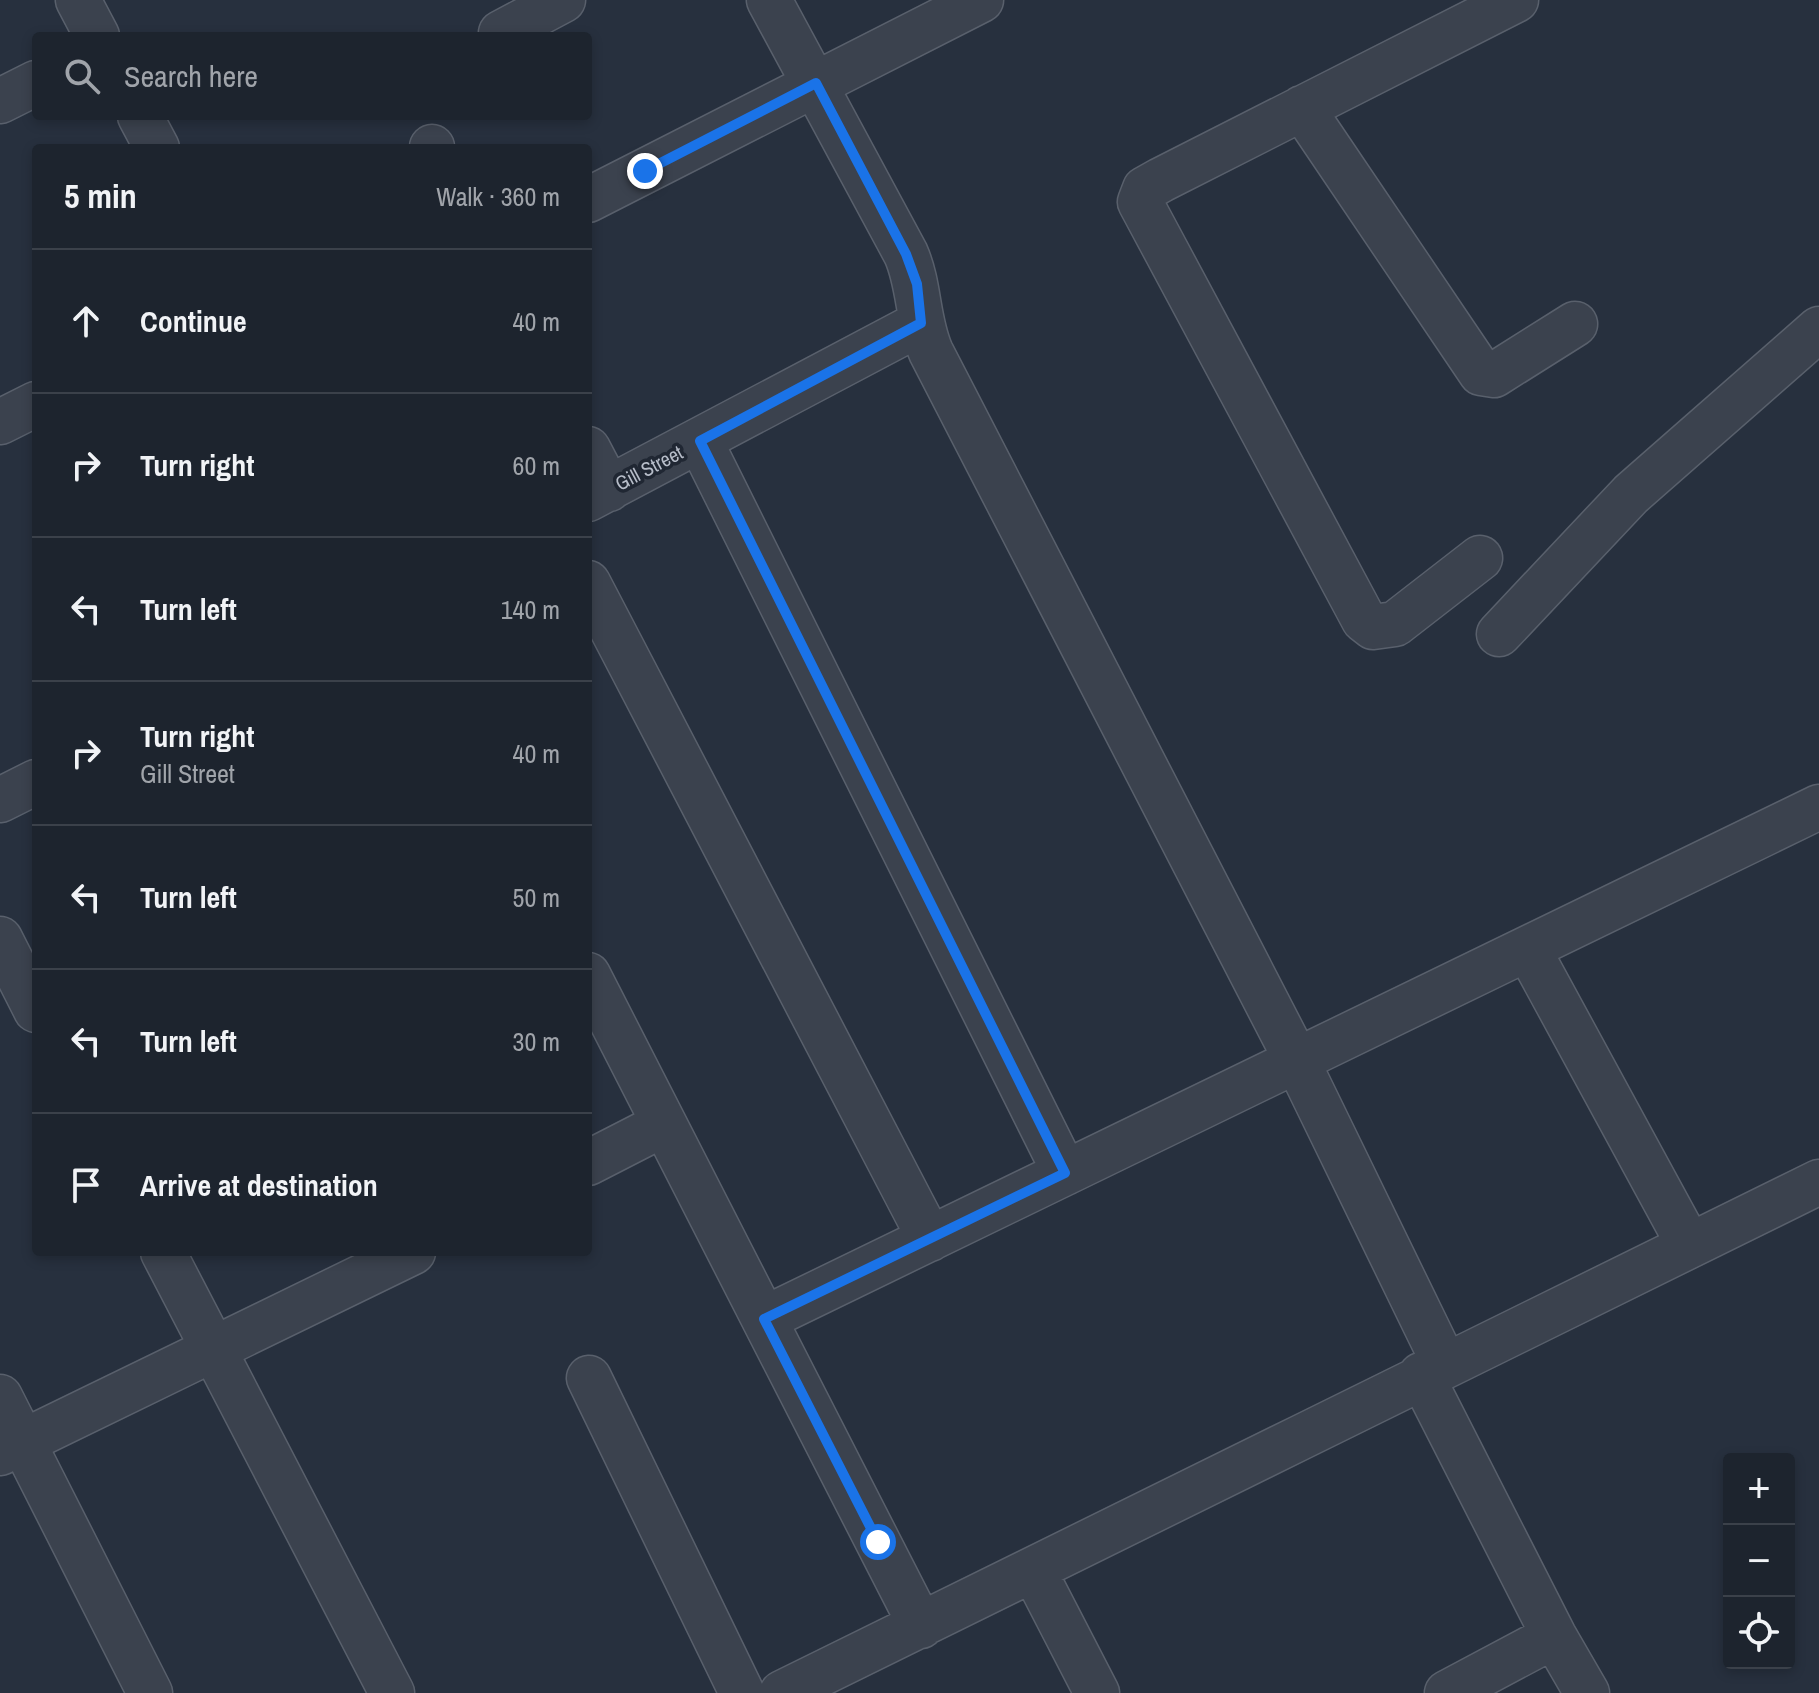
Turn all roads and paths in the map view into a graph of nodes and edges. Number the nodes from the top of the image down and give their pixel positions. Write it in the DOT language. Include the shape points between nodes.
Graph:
graph roads {
  1 [pos="78,0"];
  2 [pos="563,0"];
  3 [pos="769,0"];
  4 [pos="981,0"];
  5 [pos="1509,2"];
  6 [pos="95,32"];
  7 [pos="503,32"];
  8 [pos="816,83"];
  9 [pos="32,85"];
  10 [pos="0,101"];
  11 [pos="1302,108"];
  12 [pos="142,120"];
  13 [pos="155,144"];
  14 [pos="592,198"];
  15 [pos="921,323"];
  16 [pos="1575,324"];
  17 [pos="1819,329"];
  18 [pos="32,406"];
  19 [pos="0,422"];
  20 [pos="700,441"];
  21 [pos="592,467"];
  22 [pos="598,494"];
  23 [pos="1480,558"];
  24 [pos="592,591"];
  25 [pos="1499,634"];
  26 [pos="32,784"];
  27 [pos="0,800"];
  28 [pos="1819,807"];
  29 [pos="0,939"];
  30 [pos="1528,949"];
  31 [pos="592,983"];
  32 [pos="32,1002"];
  33 [pos="1297,1061"];
  34 [pos="664,1124"];
  35 [pos="592,1161"];
  36 [pos="1065,1173"];
  37 [pos="1819,1182"];
  38 [pos="930,1239"];
  39 [pos="1689,1245"];
  40 [pos="165,1256"];
  41 [pos="396,1256"];
  42 [pos="764,1319"];
  43 [pos="214,1349"];
  44 [pos="1432,1369"];
  45 [pos="589,1378"];
  46 [pos="0,1397"];
  47 [pos="12,1448"];
  48 [pos="1034,1571"];
  49 [pos="921,1626"];
  50 [pos="1554,1636"];
  51 [pos="150,1693"];
  52 [pos="392,1693"];
  53 [pos="742,1693"];
  54 [pos="782,1693"];
  55 [pos="1097,1693"];
  56 [pos="1447,1693"];
  57 [pos="1587,1693"];
  1 -- 6 [label="street"];
  2 -- 7 [label="street"];
  3 -- 8 [label="street"];
  4 -- 8 [label="street"];
  5 -- 11 [label="street"];
  8 -- 14 [label="street"];
  8 -- 15 [label="street" via="906,254 917,284"];
  9 -- 10 [label="street"];
  11 -- 16 [label="street" via="1481,373 1494,375"];
  11 -- 23 [label="street" via="1145,189 1140,202 1364,620 1373,627 1395,624"];
  12 -- 13 [label="street"];
  15 -- 20 [label="street, Gill Street"];
  15 -- 33 [label="street" via="931,352"];
  17 -- 25 [label="street" via="1631,494"];
  18 -- 19 [label="street"];
  20 -- 22 [label="street, Gill Street"];
  20 -- 36 [label="street"];
  21 -- 22 [label="street"];
  24 -- 38 [label="street"];
  26 -- 27 [label="street"];
  28 -- 30 [label="street"];
  29 -- 32 [label="street"];
  30 -- 33 [label="street"];
  30 -- 39 [label="street"];
  31 -- 34 [label="street"];
  33 -- 36 [label="street"];
  33 -- 44 [label="street"];
  34 -- 35 [label="street"];
  34 -- 42 [label="street"];
  36 -- 38 [label="street"];
  37 -- 39 [label="street"];
  38 -- 42 [label="street"];
  39 -- 44 [label="street"];
  40 -- 43 [label="street"];
  41 -- 43 [label="street"];
  42 -- 49 [label="street"];
  43 -- 47 [label="street"];
  43 -- 52 [label="street"];
  44 -- 48 [label="street"];
  44 -- 50 [label="street"];
  45 -- 53 [label="street"];
  46 -- 47 [label="street"];
  47 -- 51 [label="street"];
  48 -- 49 [label="street"];
  48 -- 55 [label="street"];
  49 -- 54 [label="street"];
  50 -- 56 [label="street"];
  50 -- 57 [label="street"];
}
